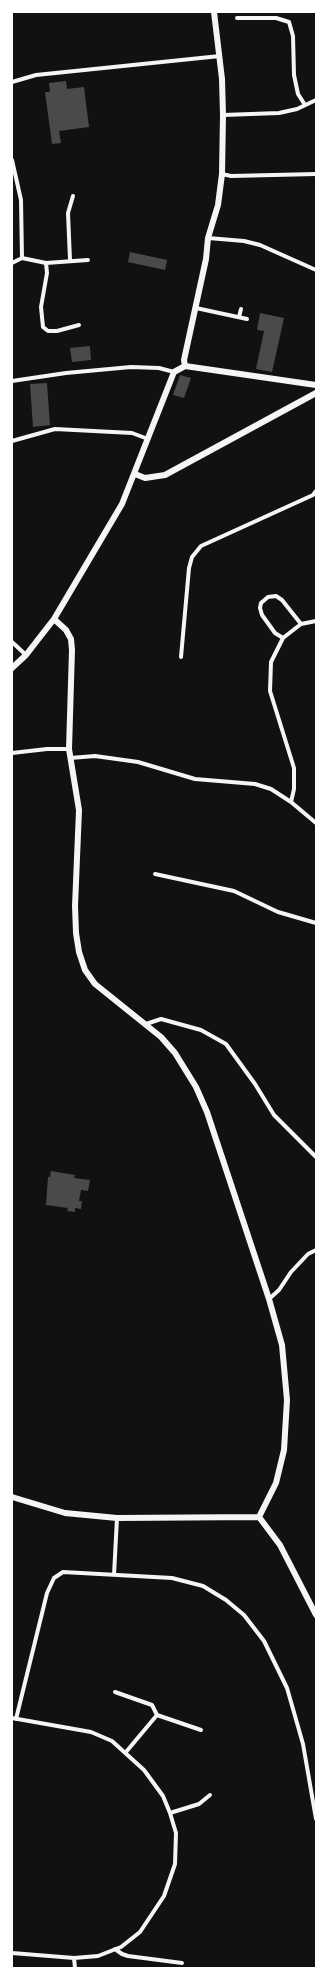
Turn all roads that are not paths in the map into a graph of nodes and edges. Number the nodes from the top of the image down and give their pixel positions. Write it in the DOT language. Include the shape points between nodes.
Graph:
graph roads {
  1 [pos="214,12"];
  2 [pos="237,18"];
  3 [pos="220,56"];
  4 [pos="12,82"];
  5 [pos="316,100"];
  6 [pos="305,105"];
  7 [pos="223,114"];
  8 [pos="12,160"];
  9 [pos="222,174"];
  10 [pos="316,174"];
  11 [pos="73,196"];
  12 [pos="208,238"];
  13 [pos="22,258"];
  14 [pos="70,260"];
  15 [pos="88,260"];
  16 [pos="12,262"];
  17 [pos="46,263"];
  18 [pos="316,270"];
  19 [pos="196,308"];
  20 [pos="241,309"];
  21 [pos="239,318"];
  22 [pos="247,319"];
  23 [pos="79,325"];
  24 [pos="185,366"];
  25 [pos="174,372"];
  26 [pos="12,381"];
  27 [pos="308,384"];
  28 [pos="316,385"];
  29 [pos="316,393"];
  30 [pos="307,398"];
  31 [pos="148,440"];
  32 [pos="12,442"];
  33 [pos="135,474"];
  34 [pos="316,491"];
  35 [pos="54,619"];
  36 [pos="316,621"];
  37 [pos="301,624"];
  38 [pos="282,638"];
  39 [pos="12,642"];
  40 [pos="26,655"];
  41 [pos="181,657"];
  42 [pos="12,668"];
  43 [pos="69,749"];
  44 [pos="12,753"];
  45 [pos="70,758"];
  46 [pos="291,802"];
  47 [pos="316,823"];
  48 [pos="155,874"];
  49 [pos="316,923"];
  50 [pos="146,1024"];
  51 [pos="316,1157"];
  52 [pos="316,1250"];
  53 [pos="269,1299"];
  54 [pos="12,1497"];
  55 [pos="259,1517"];
  56 [pos="117,1518"];
  57 [pos="114,1575"];
  58 [pos="316,1615"];
  59 [pos="115,1692"];
  60 [pos="157,1715"];
  61 [pos="14,1718"];
  62 [pos="201,1730"];
  63 [pos="126,1752"];
  64 [pos="210,1795"];
  65 [pos="170,1813"];
  66 [pos="316,1819"];
  67 [pos="115,1949"];
  68 [pos="12,1953"];
  69 [pos="74,1958"];
  70 [pos="182,1963"];
  71 [pos="75,1968"];
  1 -- 3 [label="street"];
  2 -- 6 [label="street" via="276,18 289,22 293,36 298,94"];
  3 -- 4 [label="street" via="36,74"];
  3 -- 7 [label="street"];
  5 -- 6 [label="street"];
  6 -- 7 [label="street" via="279,112"];
  7 -- 9 [label="street"];
  8 -- 13 [label="street" via="21,200"];
  9 -- 10 [label="street"];
  9 -- 12 [label="street" via="218,205"];
  11 -- 14 [label="street" via="68,212"];
  12 -- 18 [label="street" via="260,245"];
  12 -- 19 [label="street"];
  13 -- 16 [label="street"];
  13 -- 17 [label="street"];
  14 -- 15 [label="street"];
  14 -- 17 [label="street"];
  17 -- 23 [label="street" via="47,273 41,307 44,327 48,331 56,331"];
  19 -- 21 [label="street"];
  19 -- 24 [label="street" via="184,360"];
  20 -- 21 [label="street"];
  21 -- 22 [label="street"];
  24 -- 25 [label="street"];
  24 -- 27 [label="street"];
  25 -- 26 [label="street" via="159,368 131,367"];
  25 -- 31 [label="street"];
  27 -- 28 [label="street"];
  27 -- 30 [label="street"];
  29 -- 30 [label="street"];
  30 -- 33 [label="street" via="165,475 145,478"];
  31 -- 32 [label="street" via="132,433 55,430"];
  31 -- 33 [label="street"];
  33 -- 35 [label="street" via="122,504"];
  34 -- 41 [label="street" via="313,495 201,546 192,557"];
  35 -- 40 [label="street"];
  35 -- 43 [label="street" via="66,630 71,639"];
  36 -- 37 [label="street"];
  37 -- 38 [label="street"];
  37 -- 38 [label="street" via="282,600 276,596 268,597 261,603 262,615"];
  38 -- 46 [label="street" via="271,662 270,691 294,768"];
  39 -- 40 [label="street"];
  40 -- 42 [label="street"];
  43 -- 44 [label="street"];
  43 -- 45 [label="street"];
  45 -- 46 [label="street" via="95,756 138,762 195,779 255,784 271,789"];
  45 -- 50 [label="street" via="78,810 75,906 79,952 85,970 95,984"];
  46 -- 47 [label="street"];
  48 -- 49 [label="street" via="234,891 278,912"];
  50 -- 51 [label="street" via="161,1019 201,1030 226,1044 274,1115"];
  50 -- 53 [label="street" via="175,1053 196,1087"];
  52 -- 53 [label="street" via="299,1263"];
  53 -- 55 [label="street" via="282,1345 286,1372 286,1428 276,1484"];
  54 -- 56 [label="street" via="65,1513"];
  55 -- 56 [label="street"];
  55 -- 58 [label="street" via="280,1545"];
  56 -- 57 [label="street"];
  57 -- 61 [label="street" via="63,1572 54,1578 47,1593"];
  57 -- 66 [label="street" via="172,1578 202,1586 226,1600 244,1615 264,1641 287,1688 303,1744"];
  59 -- 60 [label="street" via="152,1705"];
  60 -- 62 [label="street"];
  60 -- 63 [label="street"];
  61 -- 63 [label="street" via="91,1732 112,1741"];
  63 -- 65 [label="street" via="144,1770 163,1796"];
  64 -- 65 [label="street" via="199,1804"];
  65 -- 67 [label="street" via="176,1833 175,1864 171,1880 161,1901 140,1932"];
  67 -- 69 [label="street" via="98,1956"];
  67 -- 70 [label="street" via="128,1956"];
  68 -- 69 [label="street"];
  69 -- 71 [label="street"];
}
